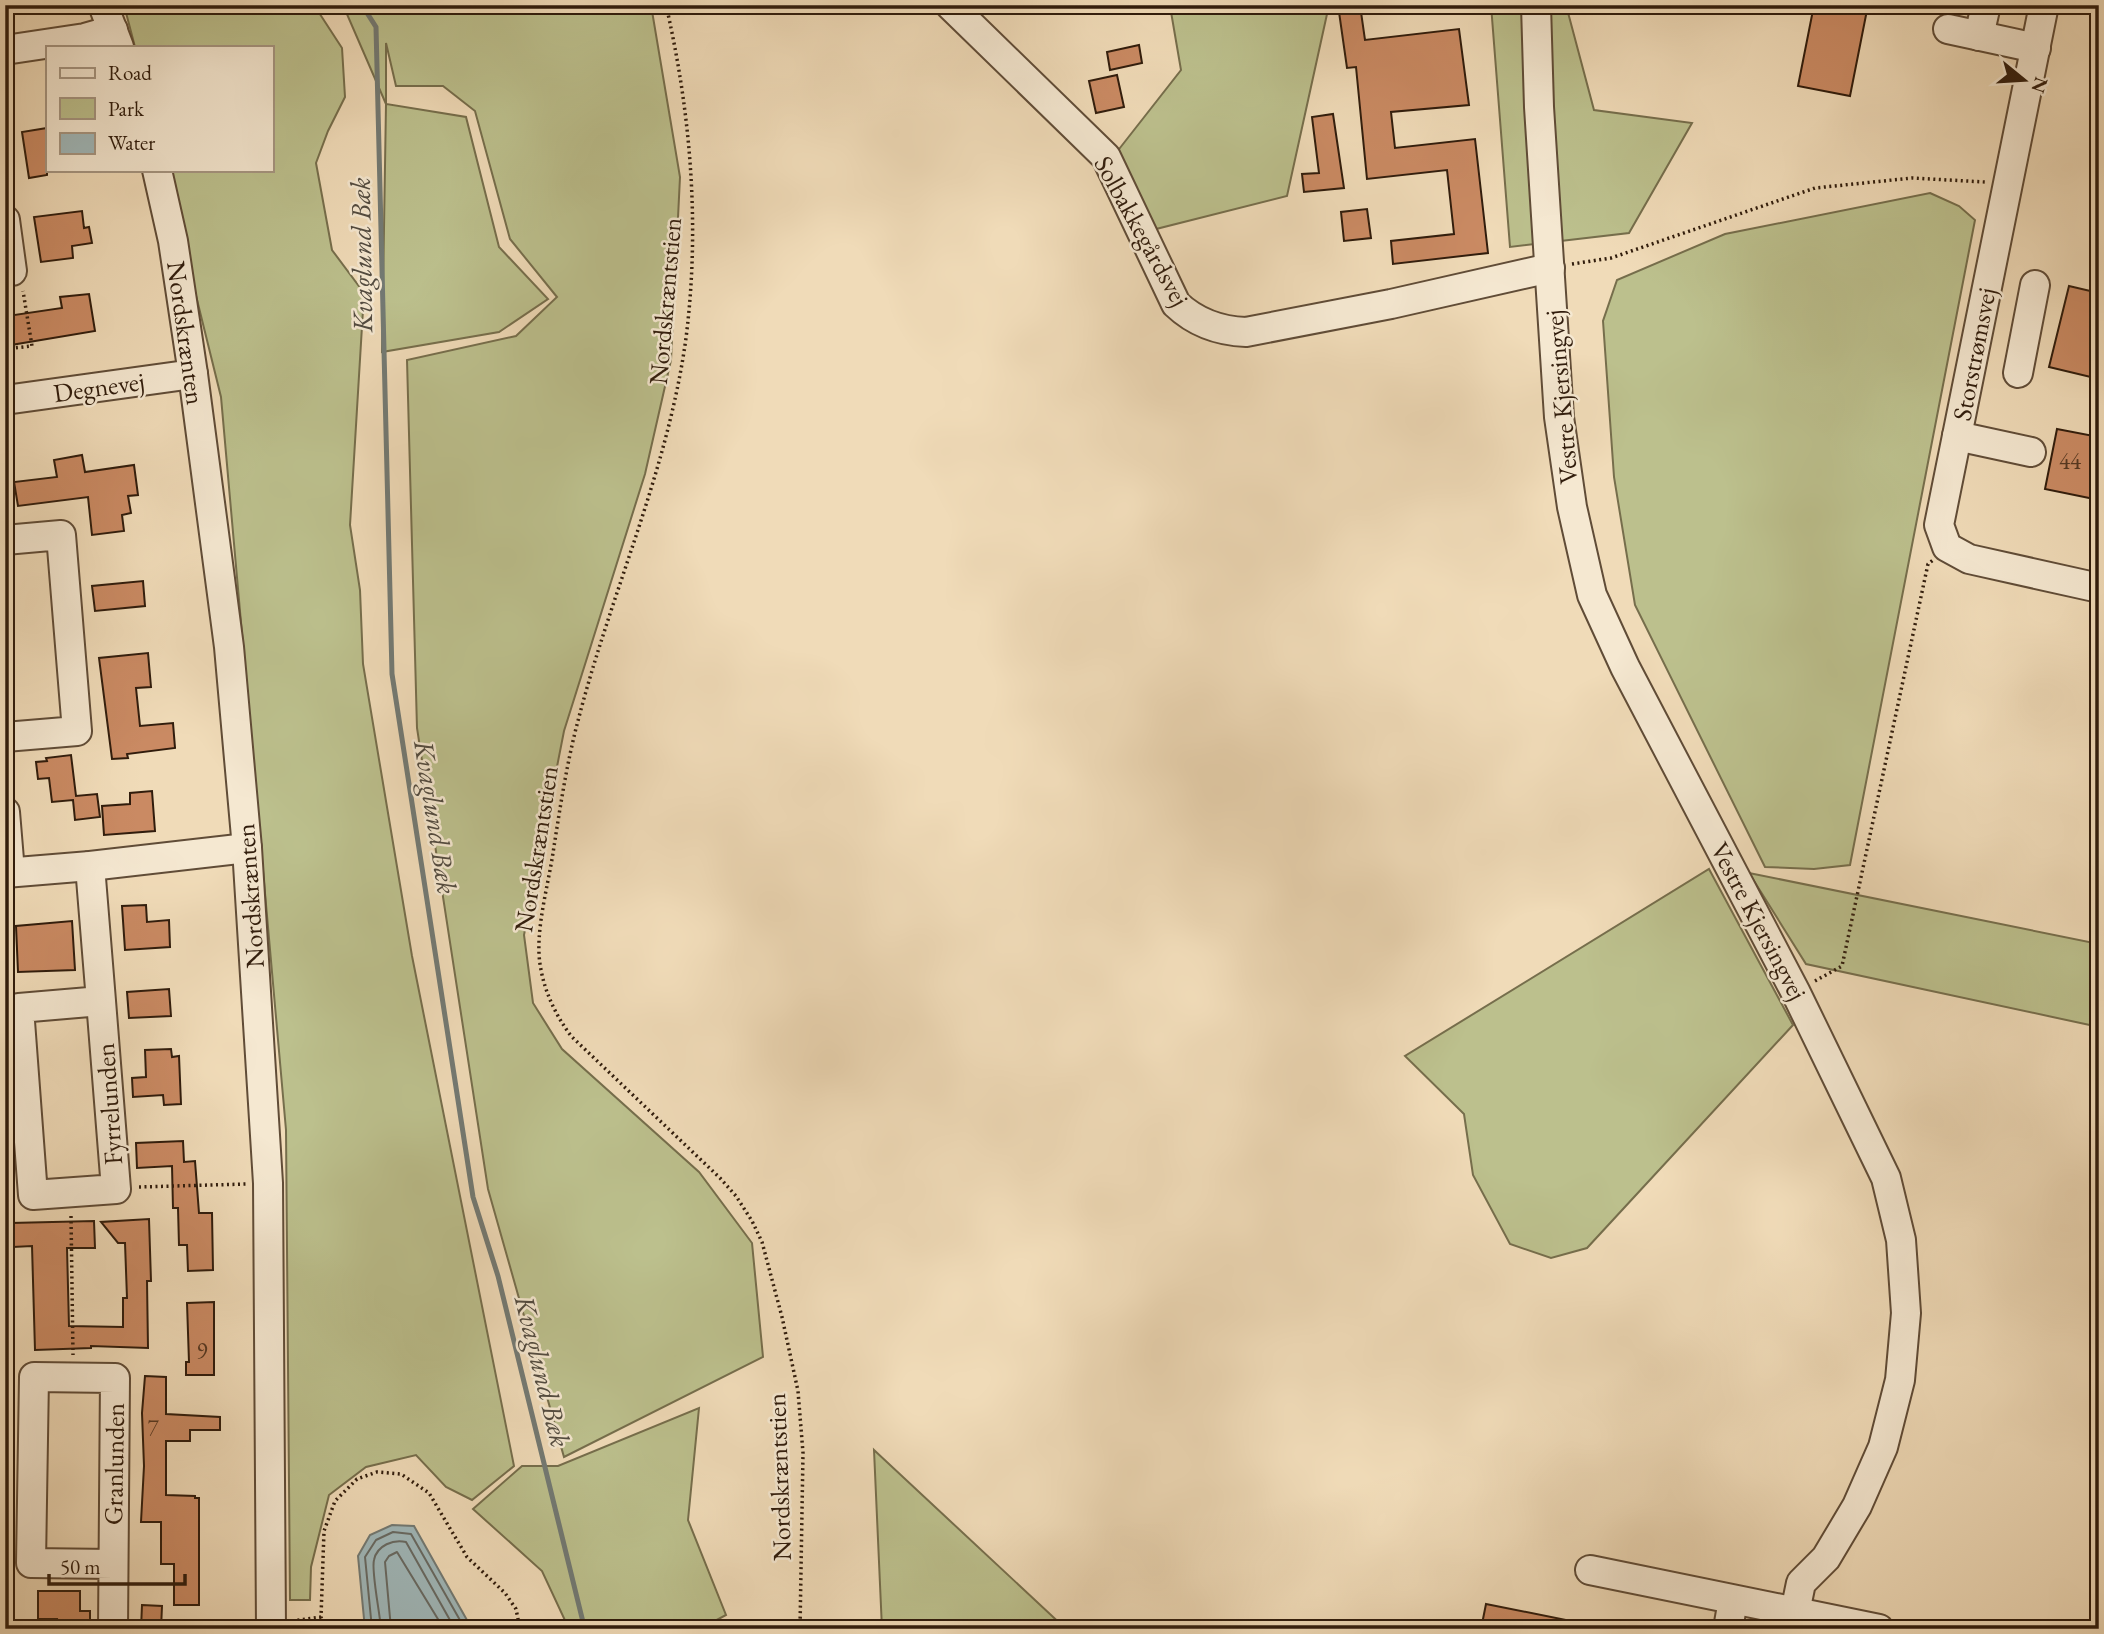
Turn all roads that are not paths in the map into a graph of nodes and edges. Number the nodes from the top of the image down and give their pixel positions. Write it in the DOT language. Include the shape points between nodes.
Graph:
graph roads {
  1 [pos="950,5"];
  2 [pos="1536,5"];
  3 [pos="1986,5"];
  4 [pos="2044,5"];
  5 [pos="111,28"];
  6 [pos="1948,29"];
  7 [pos="1979,36"];
  8 [pos="2036,48"];
  9 [pos="5,50"];
  10 [pos="157,172"];
  11 [pos="5,220"];
  12 [pos="1550,268"];
  13 [pos="12,271"];
  14 [pos="2035,285"];
  15 [pos="1979,327"];
  16 [pos="2025,338"];
  17 [pos="2018,373"];
  18 [pos="192,374"];
  19 [pos="5,400"];
  20 [pos="1957,436"];
  21 [pos="2031,452"];
  22 [pos="5,540"];
  23 [pos="2099,588"];
  24 [pos="5,737"];
  25 [pos="5,813"];
  26 [pos="247,848"];
  27 [pos="90,866"];
  28 [pos="8,873"];
  29 [pos="101,1001"];
  30 [pos="113,1564"];
  31 [pos="1590,1570"];
  32 [pos="1733,1600"];
  33 [pos="1795,1612"];
  34 [pos="271,1626"];
  35 [pos="113,1629"];
  36 [pos="1728,1629"];
  37 [pos="1879,1629"];
  1 -- 12 [label="street, Solbakkegårdsvej" via="1106,157 1176,304 1203,323 1246,332"];
  2 -- 12 [label="street, Vestre Kjersingvej"];
  3 -- 7 [label="street"];
  4 -- 8 [label="street, Storstrømsvej"];
  5 -- 9 [label="street" via="85,38"];
  6 -- 7 [label="street"];
  7 -- 8 [label="street"];
  8 -- 15 [label="street, Storstrømsvej"];
  10 -- 18 [label="street, Nordskrænten" via="173,241"];
  11 -- 13 [label="street"];
  12 -- 33 [label="street, Vestre Kjersingvej" via="1559,417 1572,508 1592,595 1886,1178 1901,1240 1906,1313 1900,1380 1883,1447 1857,1506 1826,1558 1801,1583"];
  14 -- 16 [label="street"];
  15 -- 16 [label="street"];
  15 -- 20 [label="street, Storstrømsvej"];
  16 -- 17 [label="street"];
  18 -- 19 [label="street, Degnevej"];
  18 -- 26 [label="street, Nordskrænten" via="229,647"];
  20 -- 21 [label="street"];
  20 -- 23 [label="street, Storstrømsvej" via="1939,525 1947,547 1969,559"];
  22 -- 24 [label="street" via="61,535 76,731"];
  25 -- 28 [label="street"];
  26 -- 27 [label="street"];
  26 -- 34 [label="street, Nordskrænten" via="268,1183"];
  27 -- 28 [label="street"];
  27 -- 29 [label="street, Fyrrelunden"];
  29 -- 29 [label="street, Fyrrelunden" via="19,1008 33,1195 116,1189"];
  30 -- 30 [label="street, Granlunden" via="115,1378 34,1377 31,1563"];
  30 -- 35 [label="street, Granlunden"];
  31 -- 32 [label="street"];
  32 -- 33 [label="street"];
  32 -- 36 [label="street"];
  33 -- 37 [label="street"];
}
